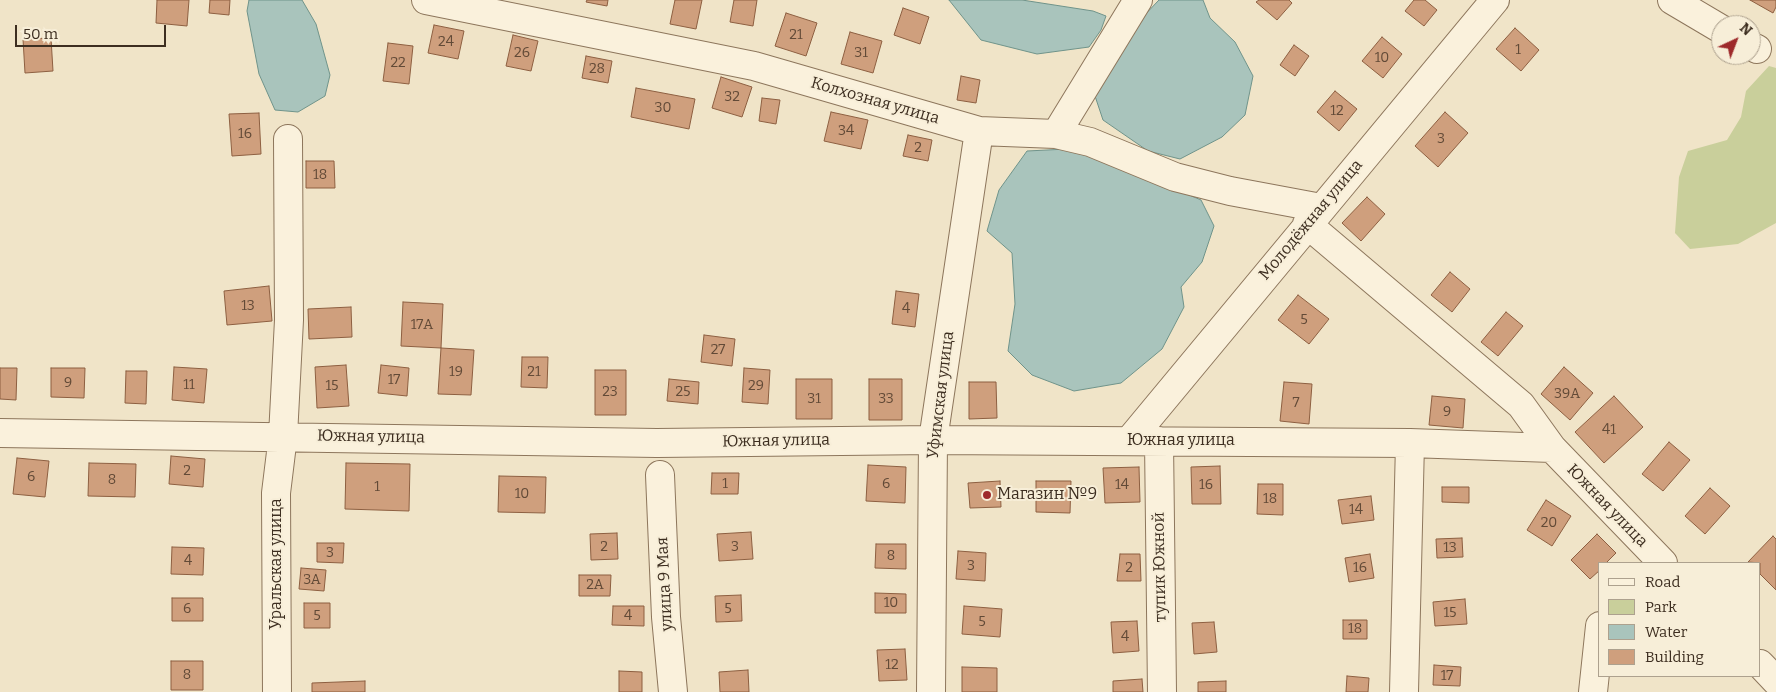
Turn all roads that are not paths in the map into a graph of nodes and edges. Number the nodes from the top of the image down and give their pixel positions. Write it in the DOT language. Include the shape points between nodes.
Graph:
graph roads {
  1 [pos="426,0"];
  2 [pos="1138,0"];
  3 [pos="1495,0"];
  4 [pos="1672,0"];
  5 [pos="1711,23"];
  6 [pos="979,131"];
  7 [pos="1056,134"];
  8 [pos="288,139"];
  9 [pos="1314,216"];
  10 [pos="0,433"];
  11 [pos="283,436"];
  12 [pos="933,440"];
  13 [pos="1128,441"];
  14 [pos="1159,441"];
  15 [pos="1410,443"];
  16 [pos="1552,448"];
  17 [pos="660,475"];
  18 [pos="1658,562"];
  19 [pos="1598,645"];
  20 [pos="1761,665"];
  21 [pos="1776,681"];
  22 [pos="277,692"];
  23 [pos="673,692"];
  24 [pos="931,692"];
  25 [pos="1162,692"];
  26 [pos="1404,692"];
  27 [pos="1593,692"];
  1 -- 6 [label="street, Колхозная улица" via="754,66"];
  2 -- 7 [label="street"];
  3 -- 9 [label="street, Молодёжная улица"];
  4 -- 5 [label="street"];
  6 -- 7 [label="street, Колхозная улица"];
  6 -- 12 [label="street, Уфимская улица"];
  7 -- 9 [label="street, Колхозная улица" via="1090,142 1175,177"];
  8 -- 11 [label="street, Уральская улица" via="289,320"];
  9 -- 13 [label="street, Молодёжная улица"];
  9 -- 16 [label="street, Южная улица" via="1521,405"];
  10 -- 11 [label="street, Южная улица"];
  11 -- 12 [label="street, Южная улица" via="656,443"];
  11 -- 22 [label="street, Уральская улица" via="276,493"];
  12 -- 13 [label="street, Южная улица"];
  12 -- 24 [label="street, Уфимская улица"];
  13 -- 14 [label="street, Южная улица"];
  14 -- 15 [label="street, Южная улица"];
  14 -- 25 [label="street, тупик Южной"];
  15 -- 16 [label="street, Южная улица"];
  15 -- 26 [label="street"];
  16 -- 18 [label="street, Южная улица"];
  17 -- 23 [label="street, улица 9 Мая" via="666,617"];
  19 -- 27 [label="street"];
  20 -- 21 [label="street"];
}
